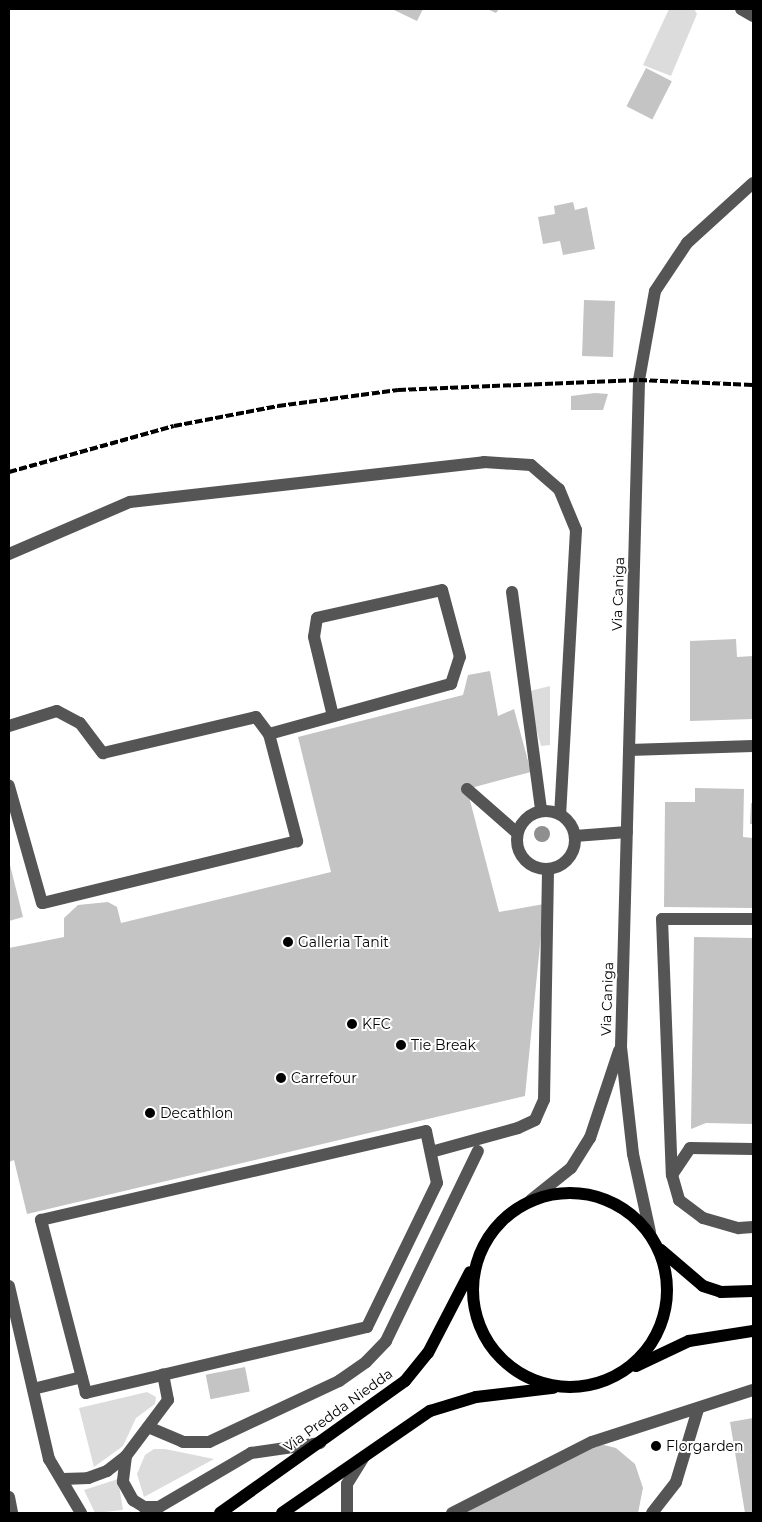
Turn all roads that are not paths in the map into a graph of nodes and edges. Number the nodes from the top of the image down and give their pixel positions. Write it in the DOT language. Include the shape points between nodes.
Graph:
graph roads {
  1 [pos="741,9"];
  2 [pos="753,16"];
  3 [pos="753,183"];
  4 [pos="9,554"];
  5 [pos="512,592"];
  6 [pos="333,716"];
  7 [pos="9,726"];
  8 [pos="269,734"];
  9 [pos="753,746"];
  10 [pos="628,750"];
  11 [pos="9,786"];
  12 [pos="467,789"];
  13 [pos="541,810"];
  14 [pos="560,814"];
  15 [pos="626,832"];
  16 [pos="517,833"];
  17 [pos="575,836"];
  18 [pos="548,869"];
  19 [pos="753,919"];
  20 [pos="621,1047"];
  21 [pos="753,1149"];
  22 [pos="478,1151"];
  23 [pos="431,1152"];
  24 [pos="672,1175"];
  25 [pos="532,1200"];
  26 [pos="753,1227"];
  27 [pos="650,1232"];
  28 [pos="659,1248"];
  29 [pos="478,1256"];
  30 [pos="9,1286"];
  31 [pos="753,1291"];
  32 [pos="753,1331"];
  33 [pos="163,1374"];
  34 [pos="620,1374"];
  35 [pos="82,1377"];
  36 [pos="561,1387"];
  37 [pos="32,1389"];
  38 [pos="753,1390"];
  39 [pos="698,1409"];
  40 [pos="148,1427"];
  41 [pos="320,1443"];
  42 [pos="126,1456"];
  43 [pos="364,1457"];
  44 [pos="62,1479"];
  45 [pos="9,1497"];
  46 [pos="12,1513"];
  47 [pos="81,1513"];
  48 [pos="220,1513"];
  49 [pos="282,1513"];
  50 [pos="347,1513"];
  51 [pos="452,1513"];
  52 [pos="652,1513"];
  1 -- 2 [label="street"];
  3 -- 10 [label="street, Via Caniga" via="688,243 655,291 639,380"];
  4 -- 14 [label="street" via="130,502 484,462 531,465 559,489 576,530"];
  5 -- 13 [label="street"];
  6 -- 6 [label="street" via="450,684 460,657 442,590 318,618 314,637"];
  6 -- 8 [label="street"];
  7 -- 8 [label="street" via="57,711 80,723 103,753 256,718"];
  8 -- 11 [label="street" via="297,841 42,903"];
  9 -- 10 [label="street"];
  10 -- 15 [label="street, Via Caniga"];
  12 -- 16 [label="street"];
  13 -- 14 [label="street"];
  13 -- 16 [label="street" via="526,818"];
  14 -- 17 [label="street"];
  15 -- 17 [label="street"];
  15 -- 20 [label="street, Via Caniga"];
  16 -- 18 [label="street" via="523,859"];
  17 -- 18 [label="street" via="571,854"];
  18 -- 23 [label="street" via="544,1100 535,1120 518,1128"];
  19 -- 24 [label="street" via="662,919"];
  20 -- 25 [label="street, Via Caniga" via="590,1138 571,1168"];
  20 -- 27 [label="street, Via Caniga" via="633,1154"];
  21 -- 24 [label="street" via="690,1148"];
  22 -- 40 [label="street" via="386,1341 366,1362 340,1381 209,1442 183,1442"];
  23 -- 33 [label="street" via="437,1183 367,1327"];
  23 -- 35 [label="street" via="426,1131 41,1220"];
  24 -- 26 [label="street" via="680,1200 703,1218 739,1228"];
  25 -- 27 [label="main road, Via Predda Niedda" via="563,1192 596,1195 626,1209"];
  25 -- 29 [label="main road, Via Predda Niedda" via="508,1213 490,1233"];
  27 -- 28 [label="main road, Via Predda Niedda"];
  28 -- 31 [label="main road" via="703,1286 721,1292"];
  28 -- 34 [label="main road" via="667,1276 667,1304 658,1332 642,1356"];
  29 -- 36 [label="main road" via="472,1286 475,1315 487,1342 506,1365 532,1380"];
  29 -- 41 [label="main road, Via Predda Niedda" via="428,1354 405,1380"];
  30 -- 37 [label="street"];
  32 -- 34 [label="main road" via="689,1341"];
  33 -- 35 [label="street" via="86,1393"];
  33 -- 40 [label="street" via="168,1400"];
  34 -- 36 [label="main road" via="591,1385"];
  35 -- 37 [label="street"];
  36 -- 43 [label="main road" via="476,1396 430,1411"];
  37 -- 44 [label="street" via="49,1459"];
  38 -- 39 [label="street"];
  39 -- 51 [label="street" via="592,1442"];
  39 -- 52 [label="street" via="676,1482"];
  40 -- 42 [label="street"];
  41 -- 42 [label="street" via="251,1453 160,1507 144,1508 133,1500 122,1482"];
  41 -- 48 [label="main road, Via Predda Niedda"];
  42 -- 44 [label="street" via="107,1471 88,1478"];
  43 -- 49 [label="main road"];
  43 -- 50 [label="street" via="347,1484"];
  44 -- 47 [label="street"];
  45 -- 46 [label="street"];
}
